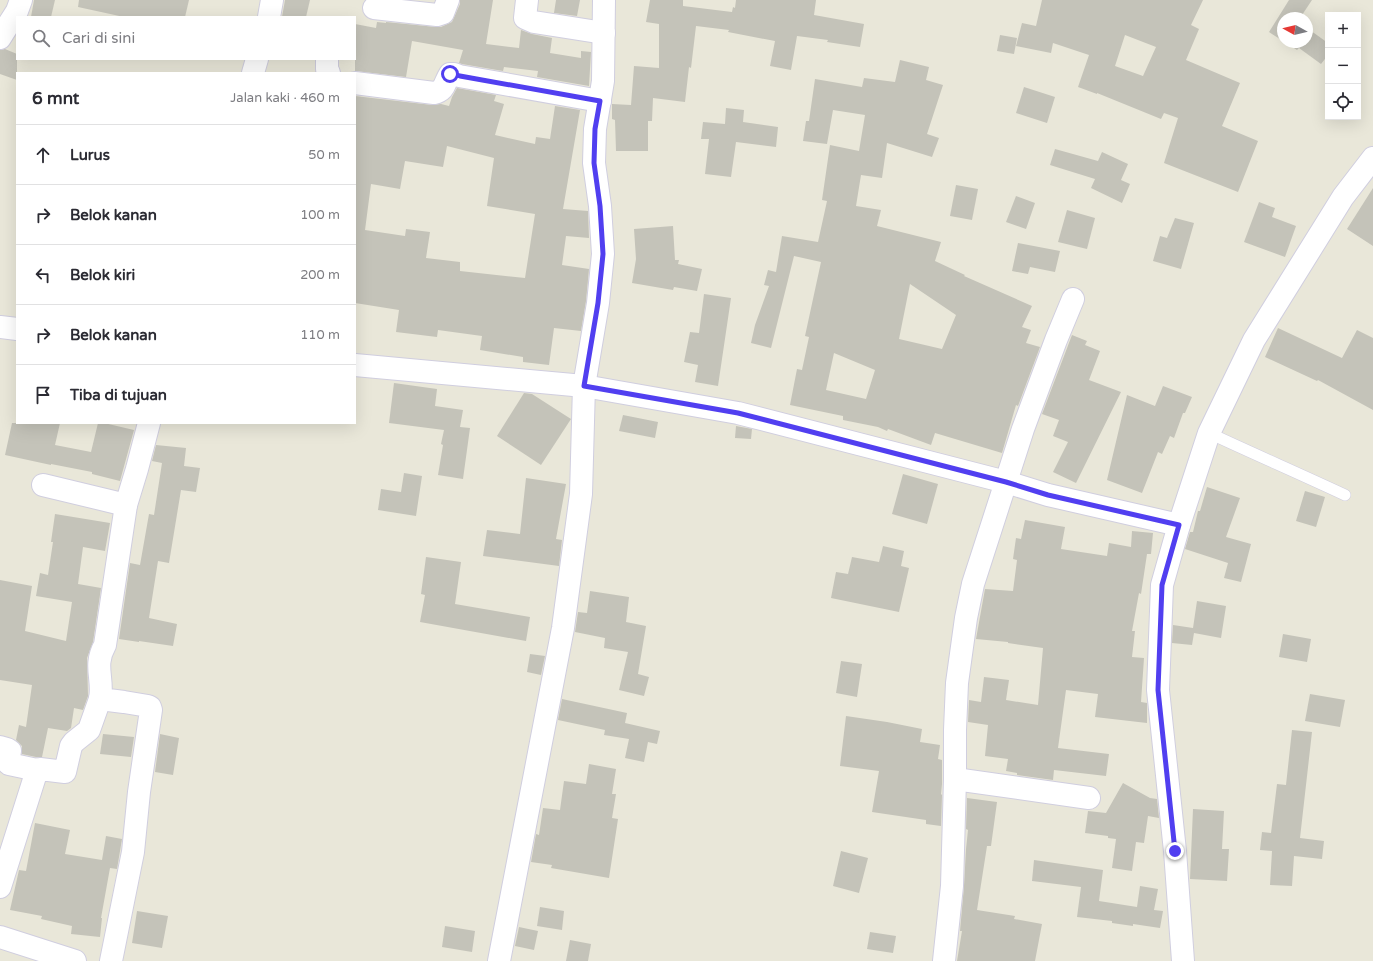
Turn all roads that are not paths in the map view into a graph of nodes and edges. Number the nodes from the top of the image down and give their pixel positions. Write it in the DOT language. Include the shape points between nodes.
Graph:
graph roads {
  1 [pos="22,0"];
  2 [pos="272,0"];
  3 [pos="448,0"];
  4 [pos="527,0"];
  5 [pos="604,0"];
  6 [pos="374,8"];
  7 [pos="270,16"];
  8 [pos="604,33"];
  9 [pos="0,38"];
  10 [pos="257,60"];
  11 [pos="327,60"];
  12 [pos="253,72"];
  13 [pos="328,72"];
  14 [pos="356,83"];
  15 [pos="600,101"];
  16 [pos="1373,158"];
  17 [pos="1073,299"];
  18 [pos="0,326"];
  19 [pos="16,329"];
  20 [pos="356,366"];
  21 [pos="584,386"];
  22 [pos="149,424"];
  23 [pos="1209,433"];
  24 [pos="1006,482"];
  25 [pos="43,485"];
  26 [pos="1345,495"];
  27 [pos="126,505"];
  28 [pos="1179,525"];
  29 [pos="100,700"];
  30 [pos="0,747"];
  31 [pos="37,770"];
  32 [pos="955,779"];
  33 [pos="1090,798"];
  34 [pos="0,887"];
  35 [pos="0,937"];
  36 [pos="74,961"];
  37 [pos="111,961"];
  38 [pos="500,961"];
  39 [pos="944,961"];
  40 [pos="1183,961"];
  1 -- 9 [label="street"];
  2 -- 7 [label="street"];
  3 -- 6 [label="street" via="443,13 437,15"];
  4 -- 8 [label="street" via="527,20"];
  5 -- 8 [label="street"];
  8 -- 15 [label="street"];
  10 -- 12 [label="street"];
  11 -- 13 [label="street"];
  14 -- 15 [label="street" via="434,93 440,92 450,74 454,74"];
  15 -- 21 [label="street" via="595,129 594,163 603,254 598,303"];
  16 -- 23 [label="street" via="1343,197 1254,340"];
  17 -- 24 [label="street" via="1026,421"];
  18 -- 19 [label="street"];
  20 -- 21 [label="street"];
  21 -- 24 [label="street" via="738,413"];
  21 -- 38 [label="street" via="581,494 563,628"];
  22 -- 27 [label="street"];
  23 -- 26 [label="lane"];
  23 -- 28 [label="street"];
  24 -- 28 [label="street" via="1048,495"];
  24 -- 32 [label="street" via="973,584 966,618 957,683"];
  25 -- 27 [label="street"];
  27 -- 29 [label="street" via="105,645 98,660"];
  28 -- 40 [label="street" via="1162,585 1158,690 1175,851"];
  29 -- 31 [label="street" via="89,730 72,746 65,772"];
  29 -- 37 [label="street" via="148,706 151,710 138,792 134,852"];
  30 -- 31 [label="street" via="10,751 9,764"];
  31 -- 34 [label="street"];
  32 -- 33 [label="street"];
  32 -- 39 [label="street" via="952,886"];
  35 -- 36 [label="street"];
}
